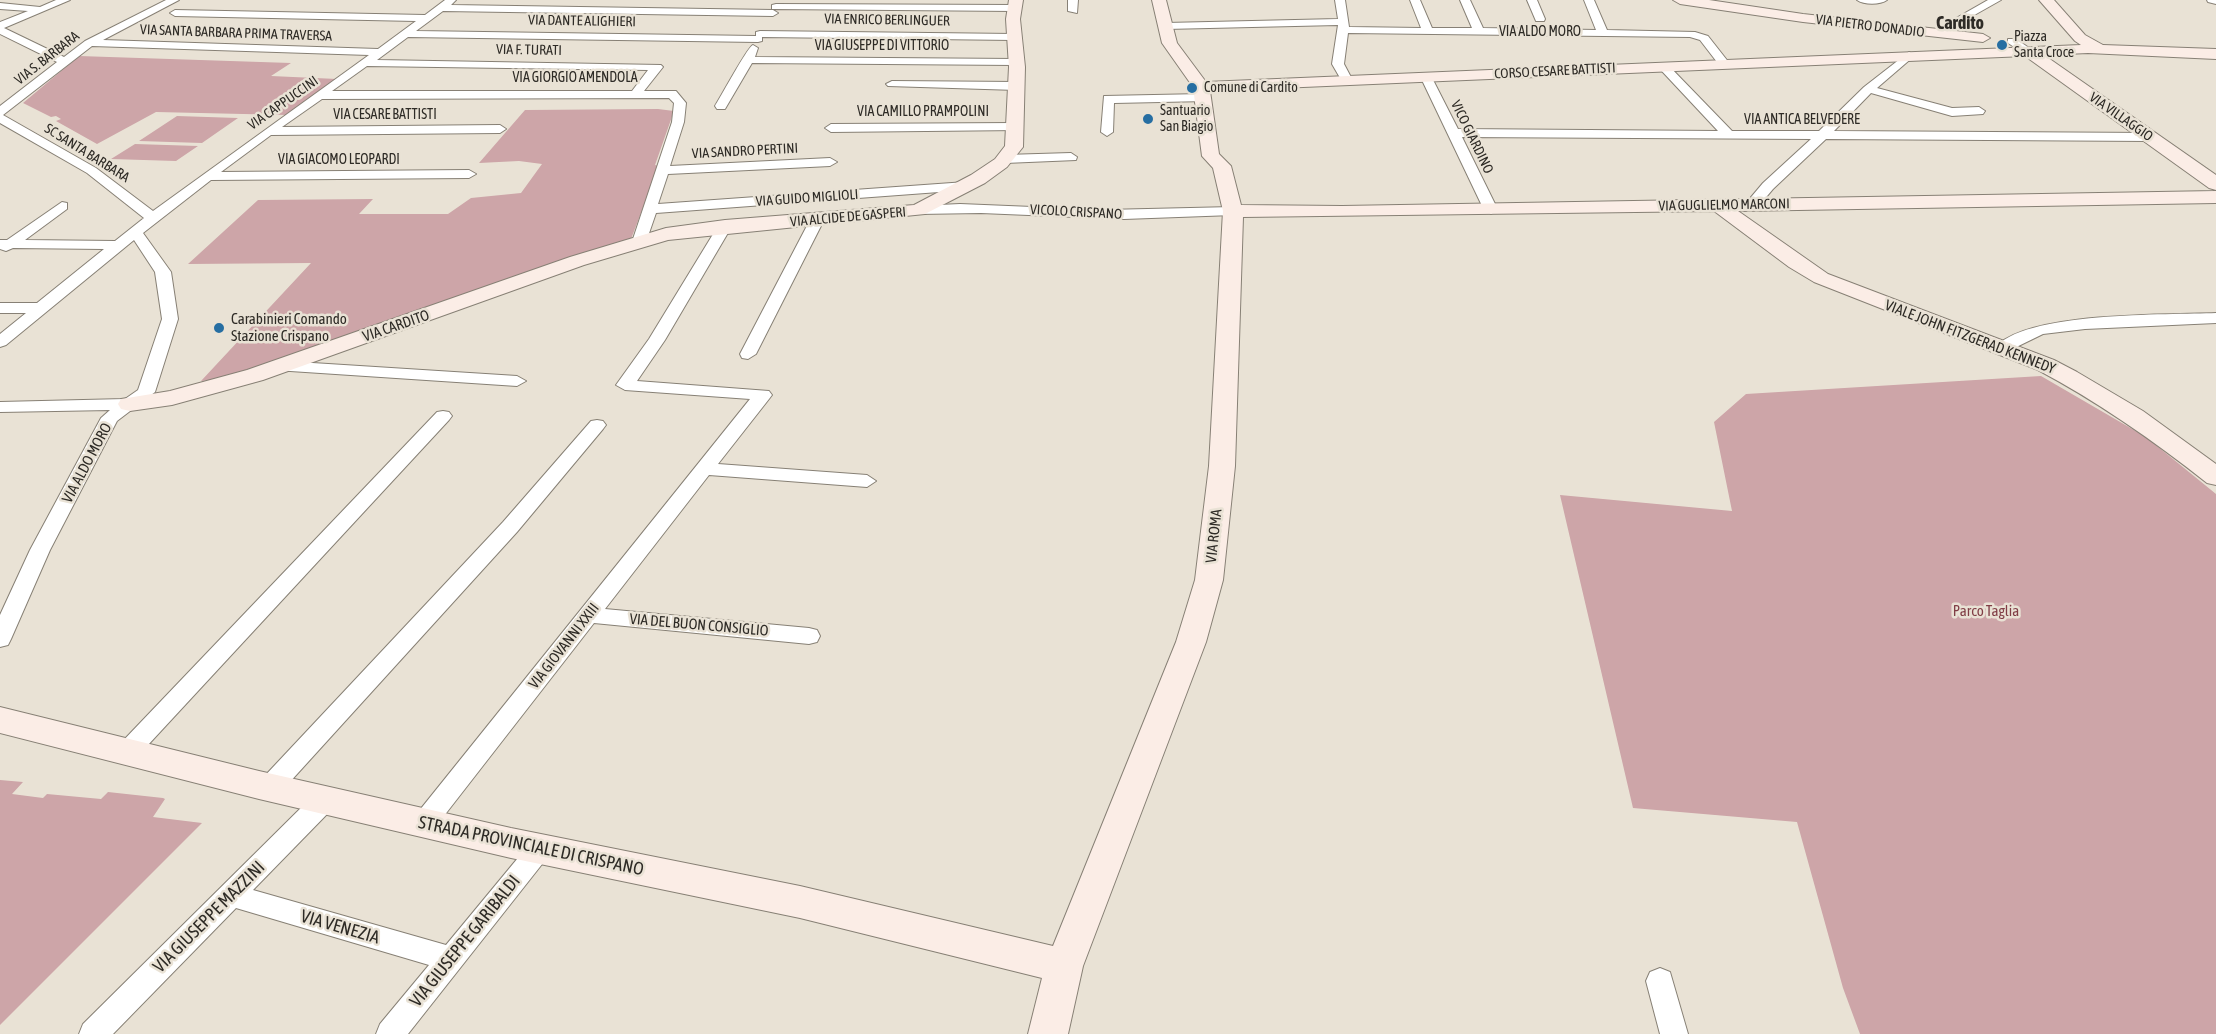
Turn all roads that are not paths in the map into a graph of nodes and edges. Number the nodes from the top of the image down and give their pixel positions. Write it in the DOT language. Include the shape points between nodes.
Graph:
graph roads {
  1 [pos="65,0"];
  2 [pos="174,0"];
  3 [pos="451,0"];
  4 [pos="1160,0"];
  5 [pos="1340,0"];
  6 [pos="1415,0"];
  7 [pos="1465,0"];
  8 [pos="1532,0"];
  9 [pos="1589,0"];
  10 [pos="1680,0"];
  11 [pos="1862,0"];
  12 [pos="1996,0"];
  13 [pos="2046,0"];
  14 [pos="1881,1"];
  15 [pos="210,3"];
  16 [pos="842,3"];
  17 [pos="944,4"];
  18 [pos="1016,4"];
  19 [pos="0,6"];
  20 [pos="776,7"];
  21 [pos="440,8"];
  22 [pos="42,9"];
  23 [pos="175,13"];
  24 [pos="426,18"];
  25 [pos="1540,19"];
  26 [pos="1166,26"];
  27 [pos="1343,26"];
  28 [pos="0,28"];
  29 [pos="115,30"];
  30 [pos="1428,32"];
  31 [pos="1479,32"];
  32 [pos="1603,33"];
  33 [pos="1935,33"];
  34 [pos="406,34"];
  35 [pos="759,36"];
  36 [pos="1014,37"];
  37 [pos="89,43"];
  38 [pos="2088,45"];
  39 [pos="2019,46"];
  40 [pos="383,52"];
  41 [pos="2216,54"];
  42 [pos="1909,55"];
  43 [pos="748,60"];
  44 [pos="64,62"];
  45 [pos="1016,62"];
  46 [pos="368,63"];
  47 [pos="1724,64"];
  48 [pos="1663,66"];
  49 [pos="1427,78"];
  50 [pos="1347,81"];
  51 [pos="892,84"];
  52 [pos="1017,86"];
  53 [pos="1868,89"];
  54 [pos="1202,92"];
  55 [pos="636,93"];
  56 [pos="321,95"];
  57 [pos="721,106"];
  58 [pos="2,111"];
  59 [pos="1979,111"];
  60 [pos="1016,127"];
  61 [pos="831,128"];
  62 [pos="500,129"];
  63 [pos="270,131"];
  64 [pos="1107,132"];
  65 [pos="1453,133"];
  66 [pos="1729,135"];
  67 [pos="1823,135"];
  68 [pos="2150,138"];
  69 [pos="809,151"];
  70 [pos="1071,157"];
  71 [pos="1005,159"];
  72 [pos="830,162"];
  73 [pos="663,164"];
  74 [pos="469,174"];
  75 [pos="208,176"];
  76 [pos="2216,184"];
  77 [pos="966,186"];
  78 [pos="2216,196"];
  79 [pos="1752,205"];
  80 [pos="62,206"];
  81 [pos="1719,206"];
  82 [pos="648,209"];
  83 [pos="918,210"];
  84 [pos="1491,210"];
  85 [pos="1233,211"];
  86 [pos="155,218"];
  87 [pos="817,220"];
  88 [pos="725,226"];
  89 [pos="134,233"];
  90 [pos="632,244"];
  91 [pos="118,245"];
  92 [pos="3,247"];
  93 [pos="0,308"];
  94 [pos="41,308"];
  95 [pos="2216,318"];
  96 [pos="0,342"];
  97 [pos="2002,349"];
  98 [pos="748,354"];
  99 [pos="281,366"];
  100 [pos="517,381"];
  101 [pos="130,404"];
  102 [pos="8,407"];
  103 [pos="443,416"];
  104 [pos="0,419"];
  105 [pos="597,425"];
  106 [pos="704,469"];
  107 [pos="2216,477"];
  108 [pos="867,481"];
  109 [pos="589,615"];
  110 [pos="809,636"];
  111 [pos="0,639"];
  112 [pos="0,720"];
  113 [pos="127,752"];
  114 [pos="270,788"];
  115 [pos="325,800"];
  116 [pos="424,823"];
  117 [pos="541,849"];
  118 [pos="231,895"];
  119 [pos="450,959"];
  120 [pos="1064,966"];
  121 [pos="1660,981"];
  122 [pos="93,1034"];
  123 [pos="390,1034"];
  124 [pos="1048,1034"];
  125 [pos="1674,1034"];
  1 -- 22 [label="street"];
  2 -- 29 [label="street"];
  3 -- 21 [label="street, VIA CAPPUCCINI"];
  4 -- 26 [label="street"];
  5 -- 27 [label="street"];
  6 -- 30 [label="street"];
  7 -- 31 [label="street"];
  8 -- 25 [label="street"];
  9 -- 32 [label="street"];
  10 -- 33 [label="street, VIA PIETRO DONADIO"];
  11 -- 14 [label="street"];
  12 -- 33 [label="street"];
  13 -- 38 [label="street"];
  15 -- 23 [label="street"];
  16 -- 17 [label="street"];
  16 -- 20 [label="street"];
  17 -- 18 [label="street"];
  18 -- 36 [label="street"];
  19 -- 22 [label="street"];
  20 -- 21 [label="street"];
  20 -- 35 [label="street"];
  21 -- 24 [label="street, VIA CAPPUCCINI"];
  22 -- 28 [label="street"];
  23 -- 24 [label="street"];
  23 -- 29 [label="street"];
  24 -- 34 [label="street, VIA CAPPUCCINI"];
  26 -- 27 [label="street, VIA ALDO MORO"];
  26 -- 54 [label="street" via="1170,43"];
  27 -- 30 [label="street, VIA ALDO MORO"];
  27 -- 50 [label="street" via="1338,64"];
  28 -- 44 [label="street"];
  29 -- 37 [label="street, VIA S. BARBARA"];
  30 -- 31 [label="street, VIA ALDO MORO"];
  31 -- 32 [label="street, VIA ALDO MORO"];
  32 -- 47 [label="street, VIA ALDO MORO" via="1698,35"];
  33 -- 39 [label="street, VIA PIETRO DONADIO"];
  34 -- 35 [label="street, VIA DANTE ALIGHIERI"];
  34 -- 40 [label="street, VIA CAPPUCCINI"];
  35 -- 36 [label="street, VIA ENRICO BERLINGUER"];
  35 -- 43 [label="street"];
  36 -- 45 [label="street"];
  37 -- 40 [label="street, VIA SANTA BARBARA PRIMA TRAVERSA"];
  37 -- 44 [label="street, VIA S. BARBARA"];
  38 -- 39 [label="street"];
  38 -- 39 [label="street, VIA PIETRO DONADIO"];
  38 -- 41 [label="street, VIA PIETRO DONADIO"];
  39 -- 42 [label="street, CORSO CESARE BATTISTI"];
  39 -- 68 [label="street, VIA VILLAGGIO"];
  40 -- 46 [label="street, VIA CAPPUCCINI"];
  42 -- 47 [label="street, CORSO CESARE BATTISTI"];
  42 -- 53 [label="street"];
  43 -- 45 [label="street, VIA GIUSEPPE DI VITTORIO"];
  43 -- 57 [label="street"];
  44 -- 58 [label="street, VIA S. BARBARA"];
  45 -- 52 [label="street"];
  46 -- 55 [label="street, VIA F. TURATI" via="657,67"];
  46 -- 56 [label="street, VIA CAPPUCCINI"];
  47 -- 48 [label="street, CORSO CESARE BATTISTI"];
  48 -- 49 [label="street, CORSO CESARE BATTISTI"];
  48 -- 66 [label="street"];
  49 -- 50 [label="street, CORSO CESARE BATTISTI"];
  49 -- 65 [label="street, VICO GIARDINO"];
  50 -- 54 [label="street, CORSO CESARE BATTISTI"];
  51 -- 52 [label="street"];
  52 -- 60 [label="street"];
  53 -- 59 [label="street" via="1952,112"];
  53 -- 67 [label="street"];
  54 -- 64 [label="street" via="1108,99"];
  54 -- 85 [label="street, VIA ROMA" via="1211,156 1222,166"];
  55 -- 56 [label="street, VIA GIORGIO AMENDOLA"];
  55 -- 73 [label="street, VIA GIORGIO AMENDOLA" via="672,94 680,103 678,122"];
  56 -- 63 [label="street, VIA CAPPUCCINI"];
  58 -- 86 [label="street, SC SANTA BARBARA" via="102,177 140,212"];
  60 -- 61 [label="street, VIA CAMILLO PRAMPOLINI"];
  60 -- 71 [label="street" via="1014,147"];
  62 -- 63 [label="street, VIA CESARE BATTISTI"];
  63 -- 75 [label="street, VIA CAPPUCCINI"];
  65 -- 66 [label="street, VIA ANTICA BELVEDERE"];
  65 -- 84 [label="street, VICO GIARDINO"];
  66 -- 67 [label="street, VIA ANTICA BELVEDERE"];
  67 -- 68 [label="street, VIA ANTICA BELVEDERE"];
  67 -- 79 [label="street"];
  68 -- 76 [label="street, VIA VILLAGGIO"];
  69 -- 73 [label="street"];
  70 -- 71 [label="street"];
  71 -- 77 [label="street, VIA ALCIDE DE GASPERI"];
  72 -- 73 [label="street, VIA SANDRO PERTINI"];
  73 -- 82 [label="street, VIA GIORGIO AMENDOLA"];
  74 -- 75 [label="street, VIA GIACOMO LEOPARDI"];
  75 -- 86 [label="street, VIA CAPPUCCINI"];
  77 -- 82 [label="street, VIA GUIDO MIGLIOLI"];
  77 -- 83 [label="street, VIA ALCIDE DE GASPERI"];
  78 -- 79 [label="street, VIA GUGLIELMO MARCONI"];
  79 -- 81 [label="street, VIA GUGLIELMO MARCONI"];
  80 -- 92 [label="street"];
  81 -- 84 [label="street, VIA GUGLIELMO MARCONI"];
  81 -- 97 [label="street, VIALE JOHN FITZGERAD KENNEDY" via="1821,278"];
  82 -- 90 [label="street, VIA GIORGIO AMENDOLA"];
  83 -- 85 [label="street, VICOLO CRISPANO" via="959,207 1087,214"];
  83 -- 87 [label="street, VIA ALCIDE DE GASPERI"];
  84 -- 85 [label="street, VIA GUGLIELMO MARCONI"];
  85 -- 120 [label="street, VIA ROMA" via="1222,466 1205,600"];
  86 -- 89 [label="street, VIA CAPPUCCINI"];
  87 -- 88 [label="street, VIA ALCIDE DE GASPERI"];
  87 -- 98 [label="street"];
  88 -- 90 [label="street, VIA ALCIDE DE GASPERI" via="666,234"];
  88 -- 106 [label="street, VIA GIOVANNI XXIII" via="657,340 624,385 763,395"];
  89 -- 91 [label="street, VIA CAPPUCCINI"];
  89 -- 101 [label="street, VIA ALDO MORO" via="163,272 170,319 146,392"];
  90 -- 99 [label="street, VIA CARDITO"];
  91 -- 92 [label="street"];
  91 -- 94 [label="street, VIA CAPPUCCINI"];
  93 -- 94 [label="street"];
  94 -- 96 [label="street, VIA CAPPUCCINI"];
  95 -- 97 [label="street" via="2039,330"];
  97 -- 107 [label="street, VIALE JOHN FITZGERAD KENNEDY" via="2046,365 2107,397"];
  99 -- 100 [label="street"];
  99 -- 101 [label="street, VIA CARDITO" via="172,398"];
  101 -- 102 [label="street"];
  101 -- 111 [label="street, VIA ALDO MORO" via="110,418 40,550"];
  102 -- 104 [label="street"];
  103 -- 113 [label="street"];
  105 -- 114 [label="street" via="510,527"];
  106 -- 108 [label="street"];
  106 -- 109 [label="street, VIA GIOVANNI XXIII"];
  109 -- 110 [label="street, VIA DEL BUON CONSIGLIO"];
  109 -- 116 [label="street, VIA GIOVANNI XXIII"];
  112 -- 113 [label="street, STRADA PROVINCIALE DI CRISPANO"];
  113 -- 114 [label="street, STRADA PROVINCIALE DI CRISPANO"];
  114 -- 115 [label="street, STRADA PROVINCIALE DI CRISPANO"];
  115 -- 116 [label="street, STRADA PROVINCIALE DI CRISPANO"];
  115 -- 118 [label="street, VIA GIUSEPPE MAZZINI"];
  116 -- 117 [label="street, STRADA PROVINCIALE DI CRISPANO"];
  117 -- 119 [label="street, VIA GIUSEPPE GARIBALDI"];
  117 -- 120 [label="street, STRADA PROVINCIALE DI CRISPANO" via="800,902"];
  118 -- 119 [label="street, VIA VENEZIA"];
  118 -- 122 [label="street, VIA GIUSEPPE MAZZINI"];
  119 -- 123 [label="street, VIA GIUSEPPE GARIBALDI"];
  120 -- 124 [label="street, VIA ROMA"];
  121 -- 125 [label="street"];
}
